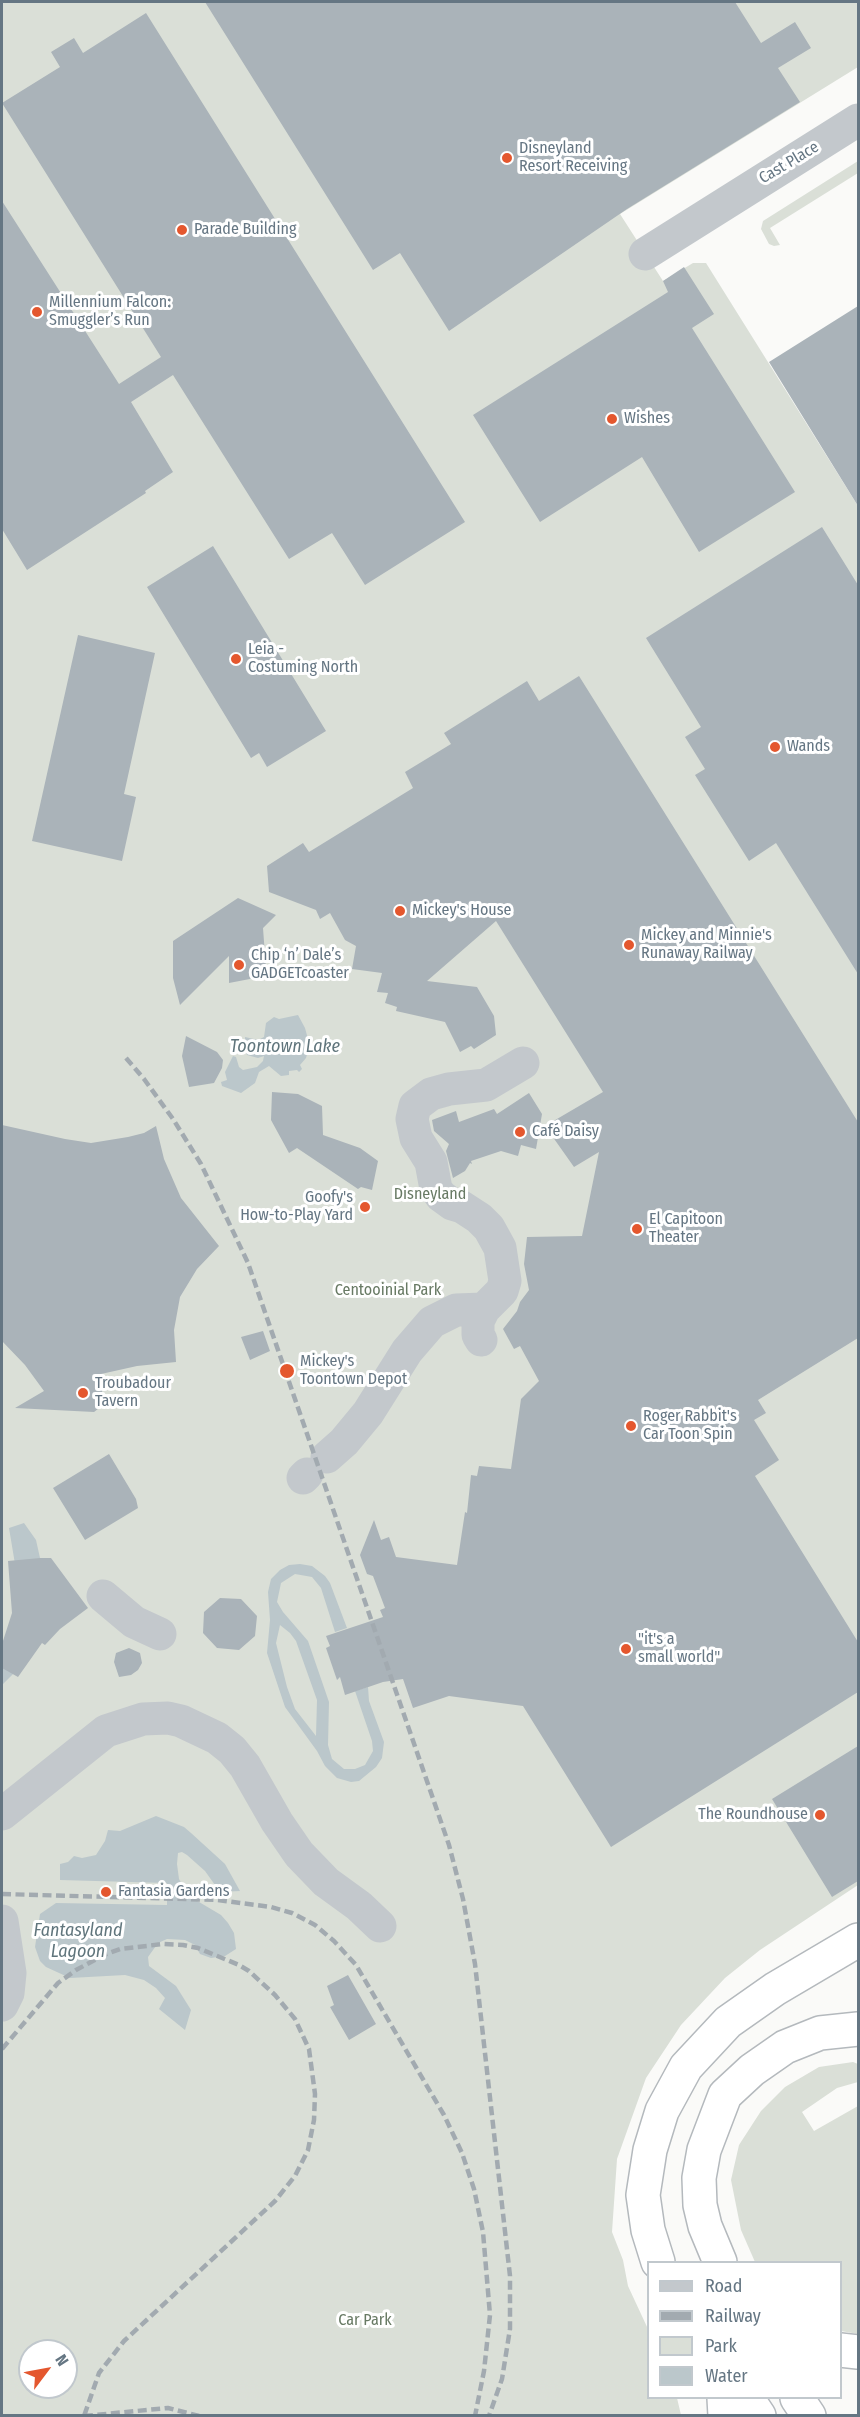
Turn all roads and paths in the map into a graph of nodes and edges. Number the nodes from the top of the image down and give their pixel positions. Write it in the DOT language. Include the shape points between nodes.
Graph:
graph roads {
  1 [pos="858,120"];
  2 [pos="720,205"];
  3 [pos="523,1063"];
  4 [pos="312,1470"];
  5 [pos="103,1596"];
  6 [pos="160,1634"];
  7 [pos="2,1815"];
  8 [pos="2,1921"];
  9 [pos="380,1926"];
  10 [pos="858,1940"];
  11 [pos="2,2005"];
  12 [pos="858,2029"];
  13 [pos="658,2261"];
  14 [pos="720,2261"];
  15 [pos="842,2350"];
  16 [pos="858,2352"];
  17 [pos="724,2399"];
  18 [pos="748,2399"];
  19 [pos="798,2399"];
  20 [pos="725,2415"];
  21 [pos="759,2415"];
  22 [pos="809,2415"];
  1 -- 2 [label="street, Cast Place"];
  2 -- 2 [label="street, Cast Place" via="703,244 645,253 678,207"];
  3 -- 4 [label="street" via="486,1085 431,1094 416,1106 411,1119 416,1138 431,1162 436,1189 452,1204 479,1218 500,1248 505,1281 502,1291 482,1325 456,1310 432,1322 407,1351 368,1413 344,1442"];
  5 -- 6 [label="street" via="134,1622"];
  7 -- 9 [label="street" via="106,1731 143,1719 181,1720 232,1750 305,1861"];
  8 -- 11 [label="street" via="10,1973"];
  10 -- 13 [label="highway" via="728,2022 686,2067 662,2111 650,2150 643,2195"];
  12 -- 14 [label="highway" via="820,2033 785,2047 725,2094 704,2150 699,2178 700,2205"];
  15 -- 16 [label="highway"];
  17 -- 20 [label="highway"];
  18 -- 21 [label="highway"];
  19 -- 22 [label="highway"];
}
